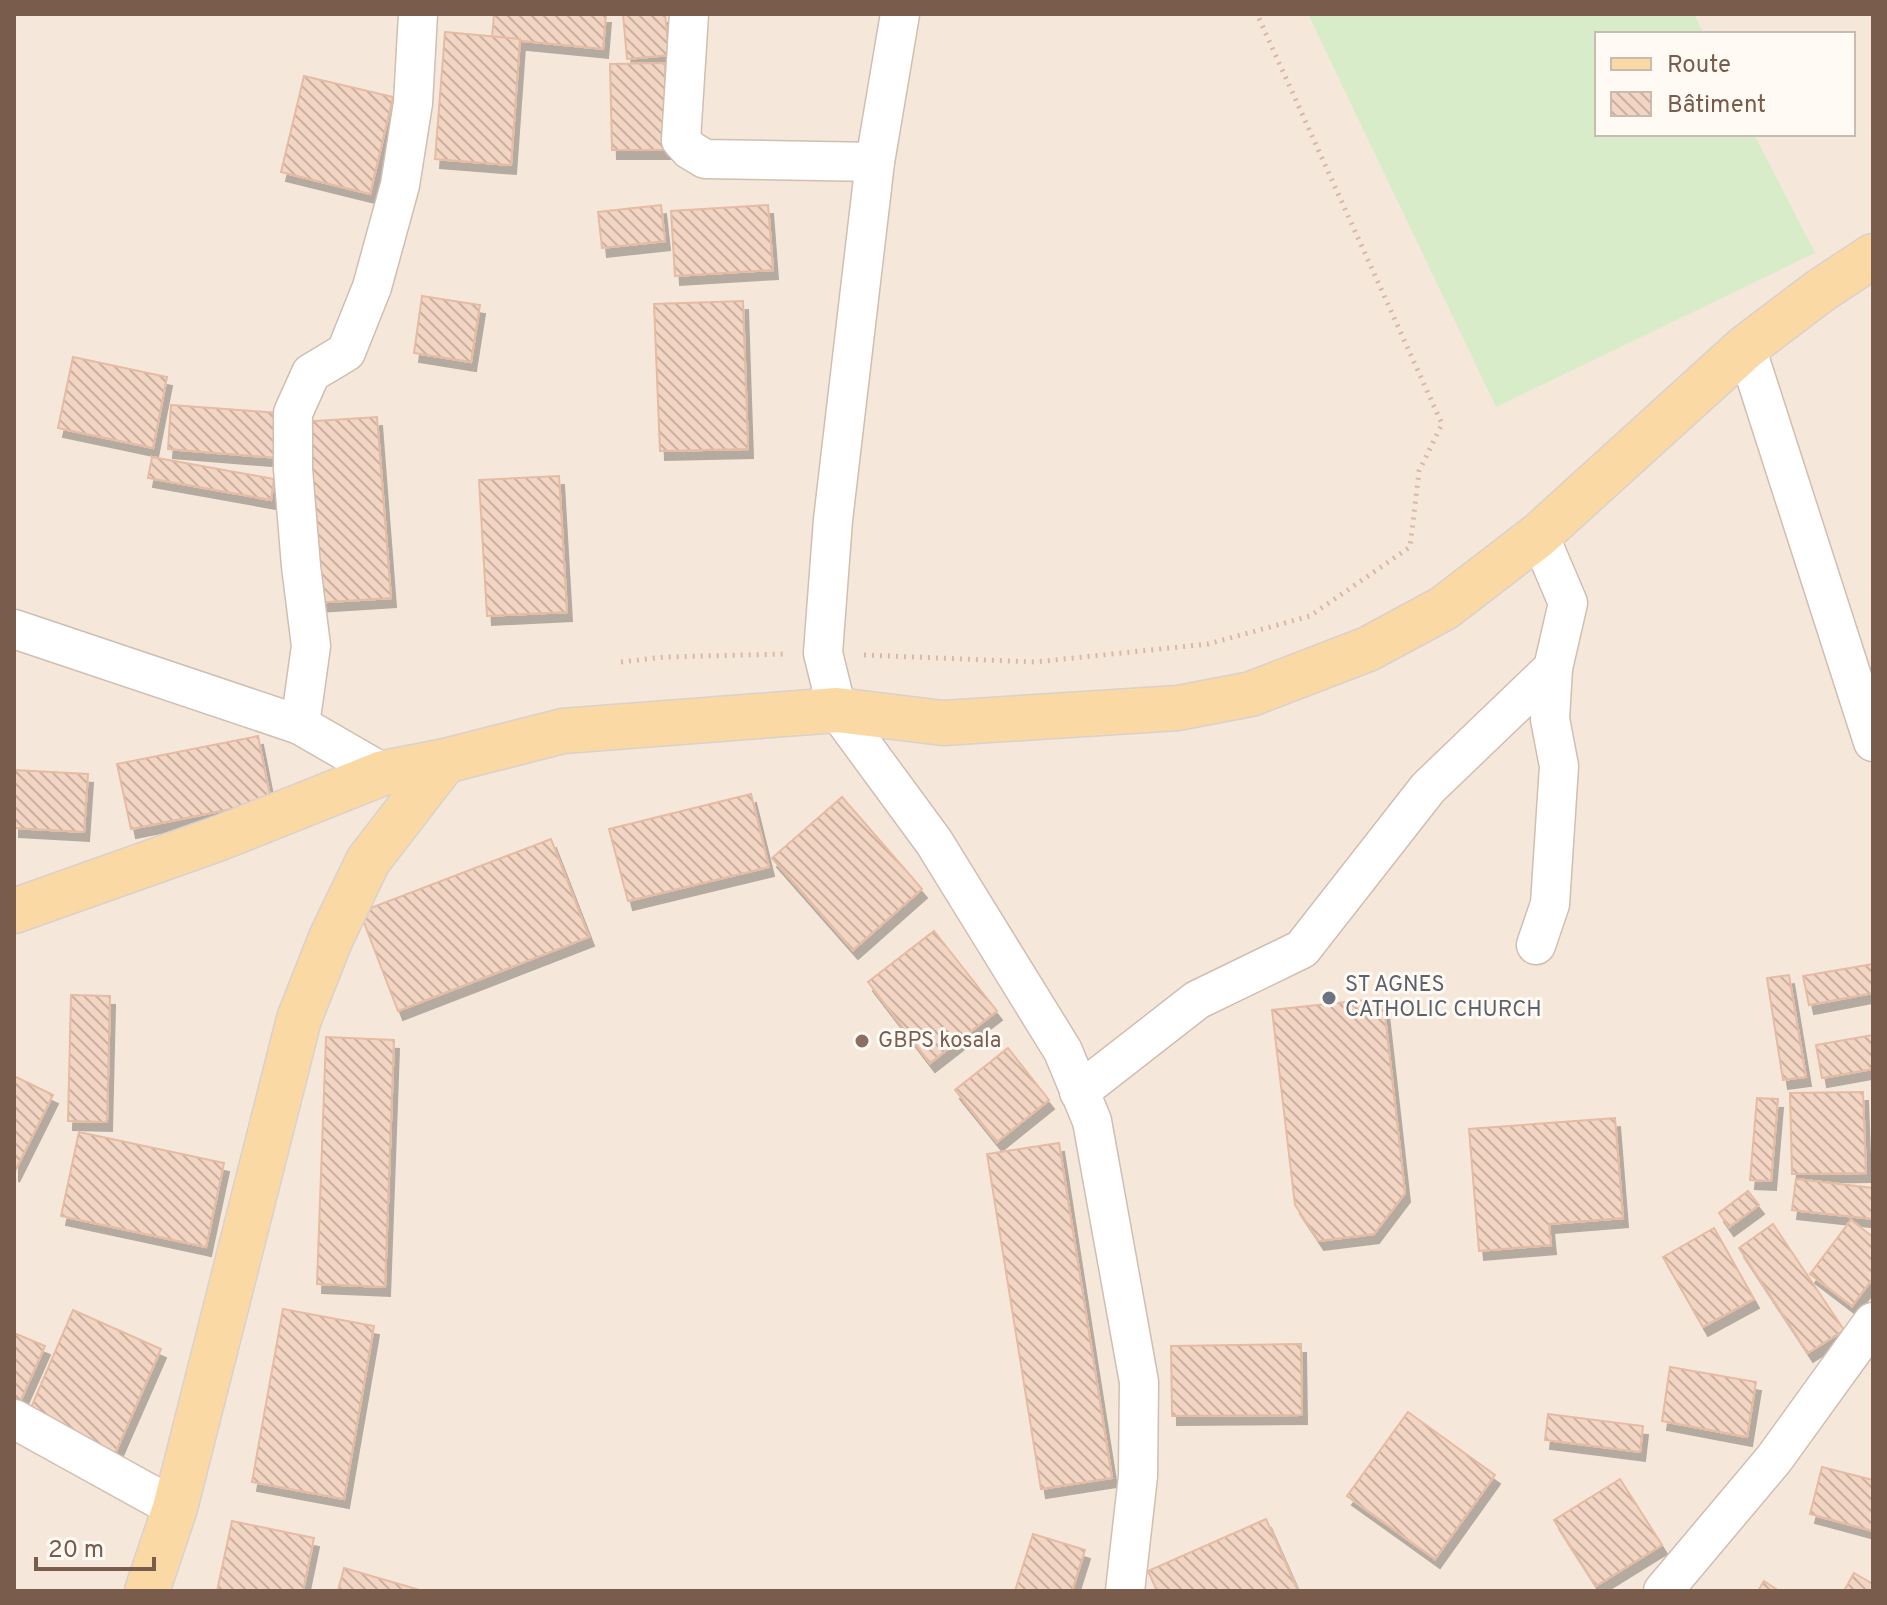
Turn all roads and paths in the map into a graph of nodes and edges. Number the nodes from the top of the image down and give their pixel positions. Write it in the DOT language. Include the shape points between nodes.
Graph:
graph roads {
  1 [pos="418,14"];
  2 [pos="689,14"];
  3 [pos="900,14"];
  4 [pos="1257,14"];
  5 [pos="875,162"];
  6 [pos="1873,256"];
  7 [pos="1746,347"];
  8 [pos="1539,535"];
  9 [pos="14,629"];
  10 [pos="823,653"];
  11 [pos="621,662"];
  12 [pos="1553,668"];
  13 [pos="837,710"];
  14 [pos="300,725"];
  15 [pos="1873,742"];
  16 [pos="445,761"];
  17 [pos="383,773"];
  18 [pos="14,911"];
  19 [pos="1536,945"];
  20 [pos="1079,1092"];
  21 [pos="1873,1322"];
  22 [pos="14,1419"];
  23 [pos="175,1508"];
  24 [pos="147,1591"];
  25 [pos="1125,1591"];
  26 [pos="1663,1591"];
  1 -- 14 [label="street" via="413,103 400,185 372,287 346,352 311,373 293,413 295,497 311,646"];
  2 -- 5 [label="street" via="681,140 690,150 705,159"];
  3 -- 5 [label="street"];
  4 -- 10 [label="path" via="1442,424 1419,471 1410,547 1310,616 1208,644 1035,662"];
  5 -- 10 [label="street" via="833,520"];
  6 -- 7 [label="main road"];
  7 -- 8 [label="main road"];
  7 -- 15 [label="street"];
  8 -- 12 [label="street" via="1568,603"];
  8 -- 13 [label="main road" via="1444,608 1368,649 1251,694 1178,708 943,723"];
  9 -- 14 [label="street"];
  10 -- 11 [label="path"];
  10 -- 13 [label="street"];
  12 -- 19 [label="street" via="1550,719 1559,766 1550,904"];
  12 -- 20 [label="street" via="1428,788 1302,949 1197,1000"];
  13 -- 16 [label="main road" via="563,731"];
  13 -- 20 [label="street" via="934,842 1063,1051"];
  14 -- 17 [label="street"];
  16 -- 17 [label="main road"];
  16 -- 23 [label="main road" via="368,861 299,1019"];
  17 -- 18 [label="main road"];
  20 -- 25 [label="street" via="1092,1121 1139,1382 1138,1476"];
  21 -- 26 [label="street" via="1774,1459"];
  22 -- 23 [label="street"];
  23 -- 24 [label="main road"];
}
